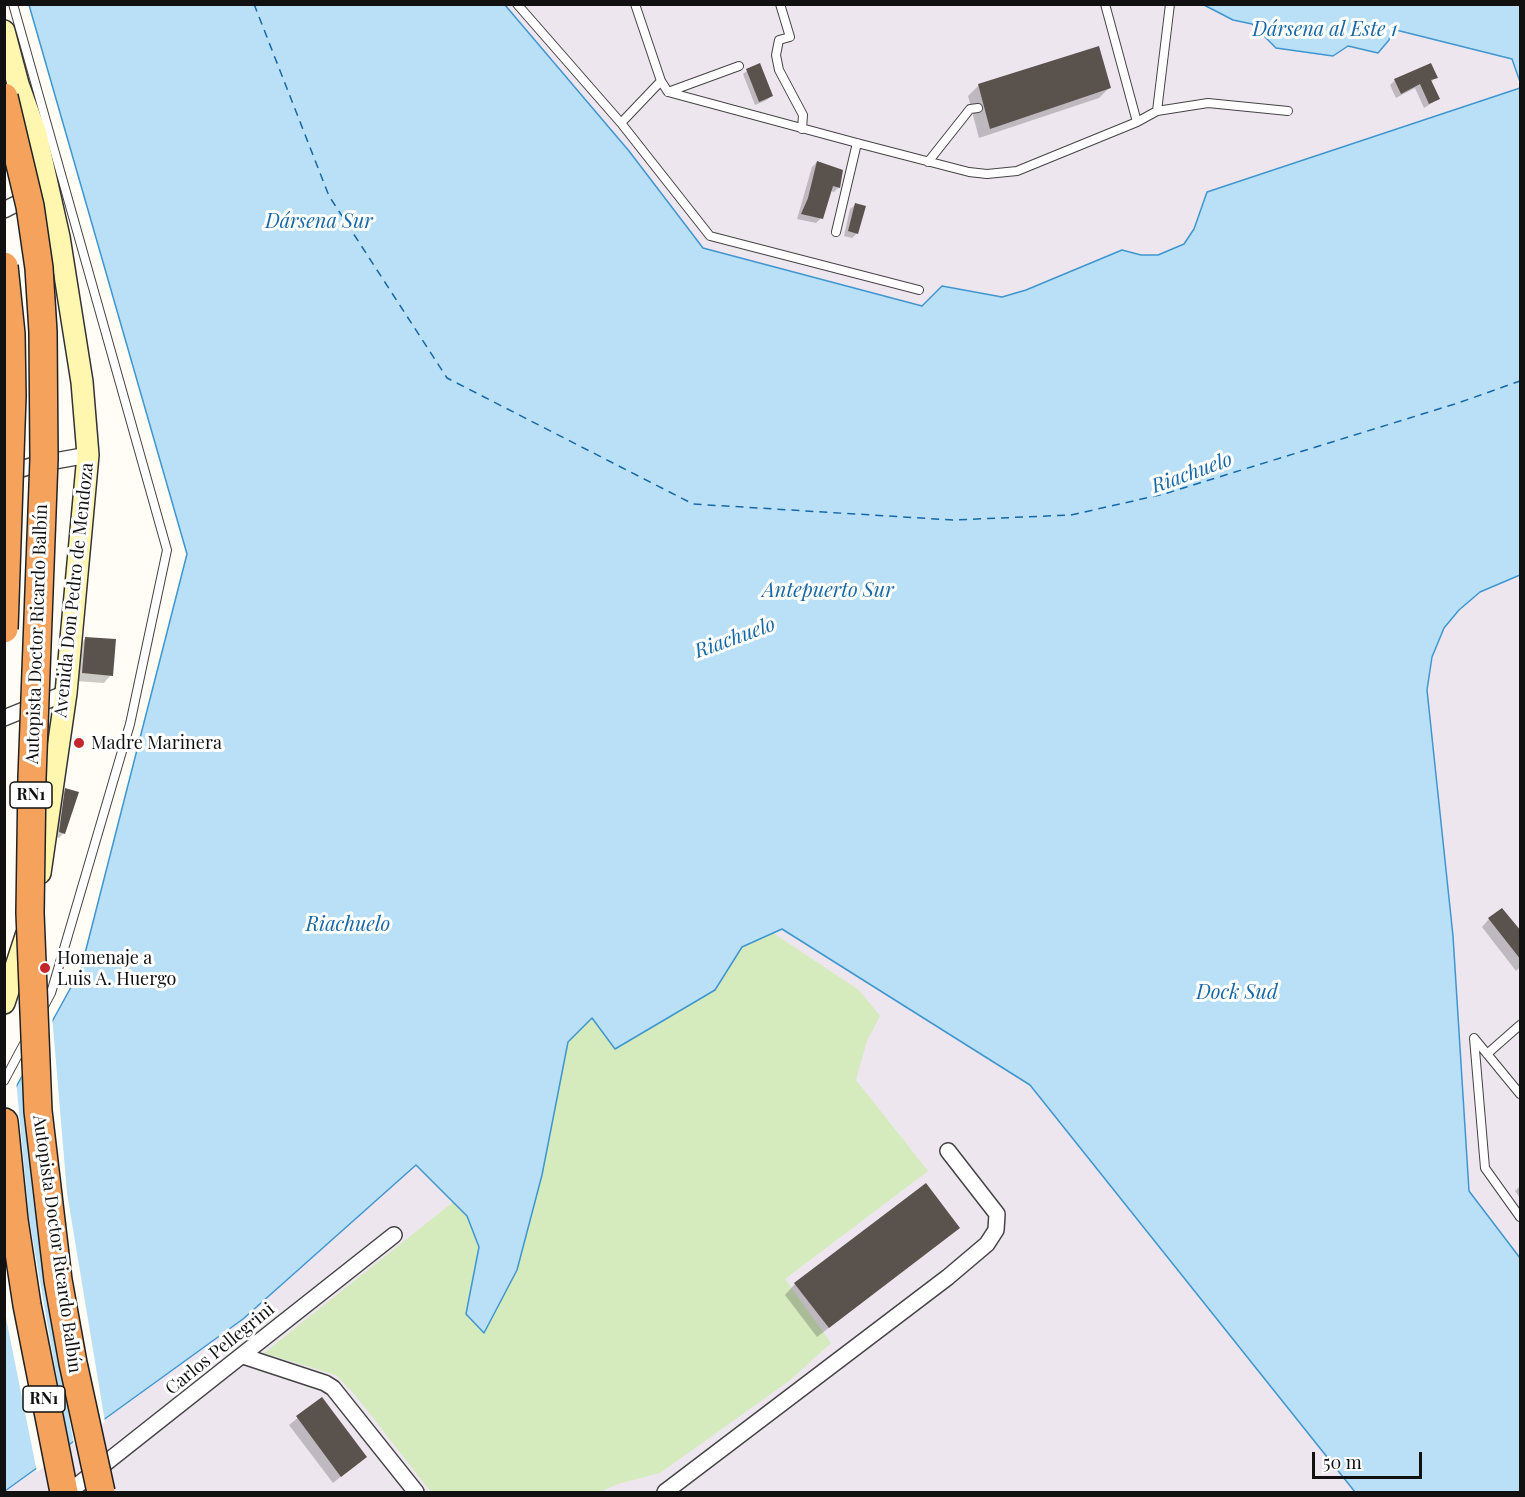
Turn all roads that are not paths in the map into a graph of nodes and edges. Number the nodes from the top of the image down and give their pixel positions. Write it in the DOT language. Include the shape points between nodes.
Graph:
graph roads {
  1 [pos="13,4"];
  2 [pos="517,4"];
  3 [pos="780,4"];
  4 [pos="1105,4"];
  5 [pos="1170,4"];
  6 [pos="637,5"];
  7 [pos="4,31"];
  8 [pos="739,66"];
  9 [pos="661,81"];
  10 [pos="11,90"];
  11 [pos="668,92"];
  12 [pos="978,108"];
  13 [pos="1157,111"];
  14 [pos="1288,111"];
  15 [pos="1137,122"];
  16 [pos="621,123"];
  17 [pos="801,129"];
  18 [pos="857,143"];
  19 [pos="928,162"];
  20 [pos="48,189"];
  21 [pos="26,199"];
  22 [pos="4,210"];
  23 [pos="836,232"];
  24 [pos="4,266"];
  25 [pos="919,290"];
  26 [pos="88,455"];
  27 [pos="38,464"];
  28 [pos="4,474"];
  29 [pos="4,629"];
  30 [pos="66,693"];
  31 [pos="28,708"];
  32 [pos="4,718"];
  33 [pos="13,959"];
  34 [pos="4,1004"];
  35 [pos="1521,1025"];
  36 [pos="1487,1054"];
  37 [pos="4,1081"];
  38 [pos="1521,1094"];
  39 [pos="4,1122"];
  40 [pos="948,1151"];
  41 [pos="1521,1216"];
  42 [pos="394,1235"];
  43 [pos="243,1356"];
  44 [pos="67,1492"];
  45 [pos="101,1492"];
  46 [pos="416,1492"];
  47 [pos="665,1492"];
  1 -- 37 [label="lane" via="167,550 130,724 51,993"];
  2 -- 16 [label="lane"];
  3 -- 17 [label="lane" via="790,37 779,40 776,55 779,70 803,115"];
  4 -- 15 [label="lane"];
  5 -- 13 [label="lane"];
  6 -- 9 [label="lane"];
  7 -- 10 [label="main road, Avenida Don Pedro de Mendoza"];
  8 -- 11 [label="lane"];
  9 -- 11 [label="lane"];
  9 -- 16 [label="lane"];
  10 -- 20 [label="main road, Avenida Don Pedro de Mendoza" via="36,134"];
  10 -- 21 [label="main road, Avenida Don Pedro de Mendoza" via="25,134"];
  10 -- 45 [label="highway, Autopista Doctor Ricardo Balbín / RN1, bridge" via="39,268 43,332 44,459 30,913 38,1111 58,1280"];
  11 -- 17 [label="lane"];
  12 -- 19 [label="lane" via="970,109"];
  13 -- 14 [label="lane" via="1208,103"];
  13 -- 15 [label="lane"];
  15 -- 19 [label="lane" via="1017,171 969,172"];
  16 -- 25 [label="lane" via="710,236"];
  17 -- 18 [label="lane"];
  18 -- 19 [label="lane"];
  18 -- 23 [label="lane"];
  20 -- 21 [label="street"];
  20 -- 26 [label="main road, Avenida Don Pedro de Mendoza" via="74,329"];
  21 -- 22 [label="street"];
  21 -- 27 [label="main road, Avenida Don Pedro de Mendoza"];
  24 -- 29 [label="highway, Autopista Doctor Ricardo Balbín, bridge" via="12,396"];
  26 -- 27 [label="street"];
  26 -- 30 [label="main road, Avenida Don Pedro de Mendoza"];
  27 -- 28 [label="street"];
  27 -- 31 [label="main road, Avenida Don Pedro de Mendoza"];
  30 -- 31 [label="street"];
  30 -- 33 [label="main road, Avenida Don Pedro de Mendoza" via="44,852"];
  31 -- 32 [label="street"];
  31 -- 33 [label="main road, Avenida Don Pedro de Mendoza"];
  33 -- 34 [label="main road, Avenida Don Pedro de Mendoza"];
  35 -- 36 [label="lane"];
  36 -- 38 [label="lane"];
  36 -- 41 [label="lane" via="1474,1038 1482,1157 1492,1179"];
  39 -- 44 [label="highway, Autopista Doctor Ricardo Balbín / RN1" via="27,1305"];
  40 -- 47 [label="street" via="997,1214 996,1230 987,1244"];
  42 -- 43 [label="street, Carlos Pellegrini"];
  43 -- 44 [label="street, Carlos Pellegrini"];
  43 -- 46 [label="street" via="326,1383"];
}
